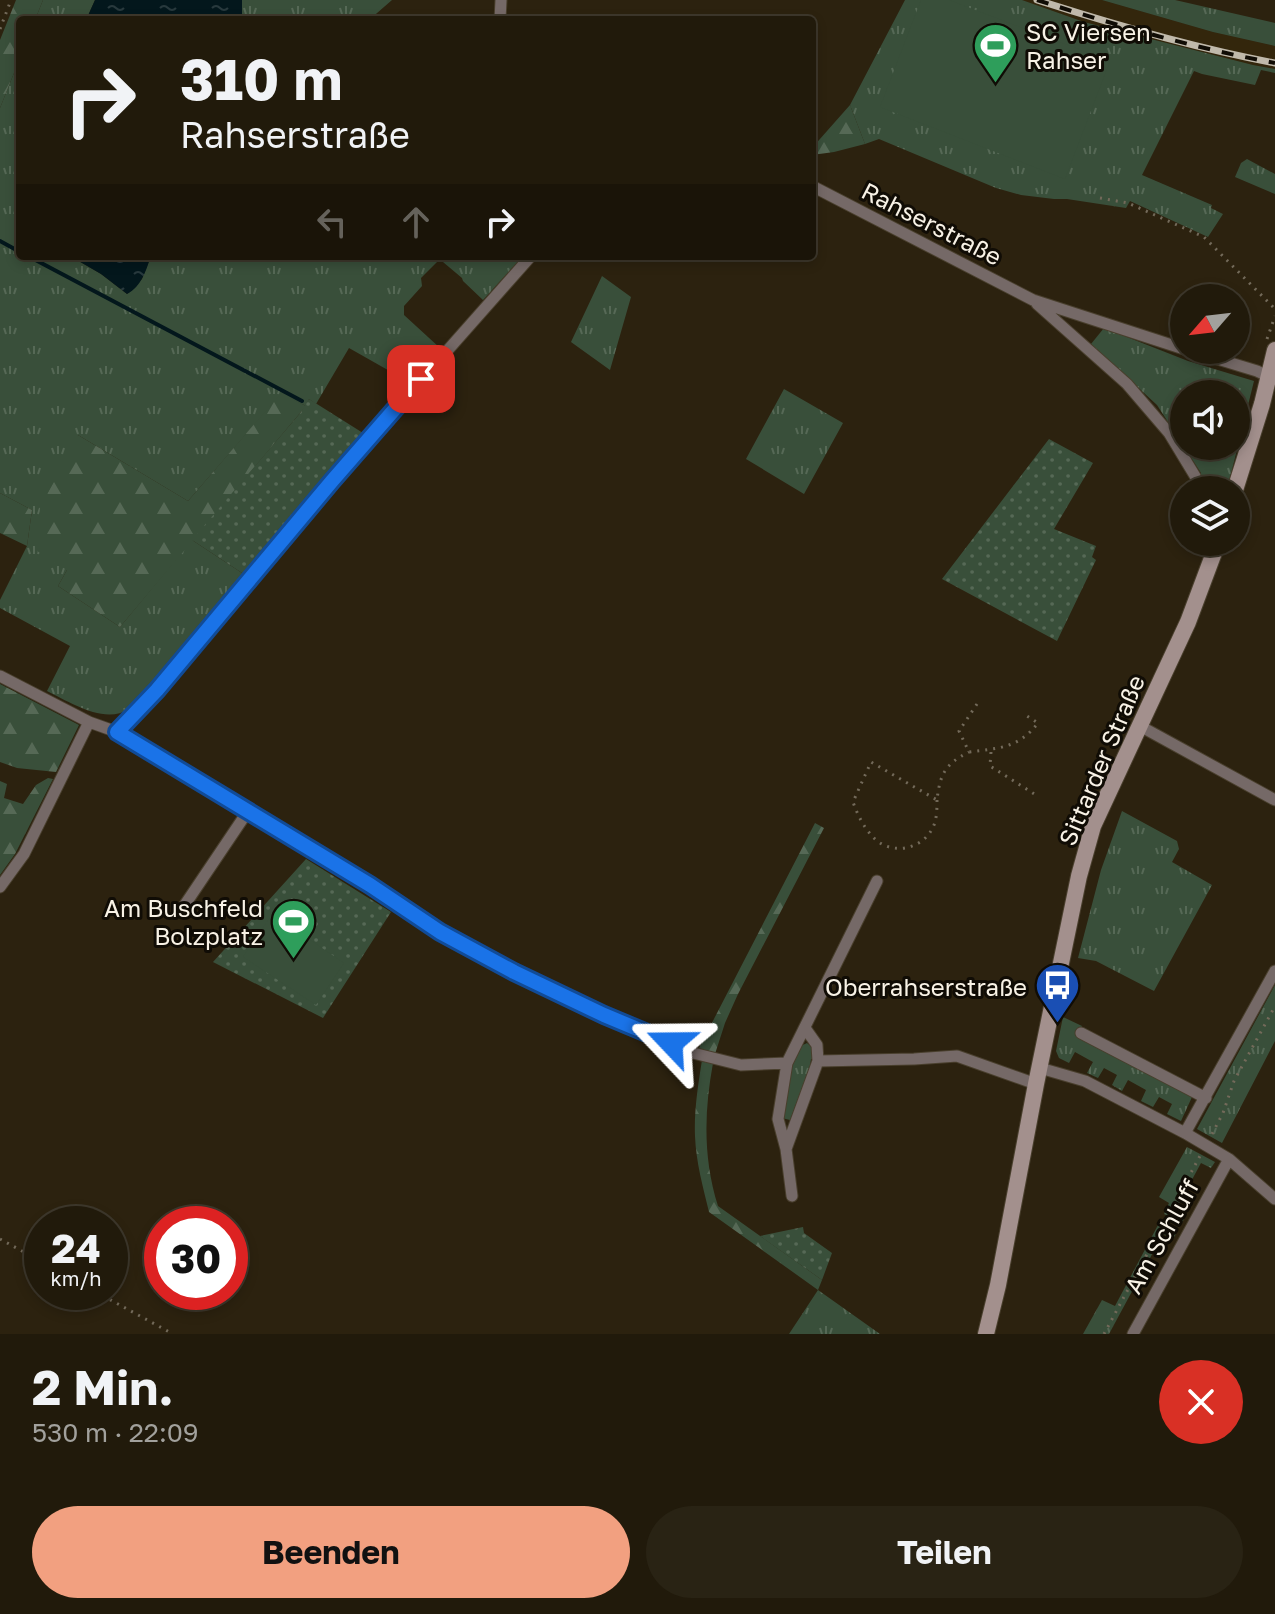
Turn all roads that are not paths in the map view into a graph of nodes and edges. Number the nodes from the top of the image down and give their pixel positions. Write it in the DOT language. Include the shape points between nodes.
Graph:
graph roads {
  1 [pos="816,188"];
  2 [pos="527,260"];
  3 [pos="1033,300"];
  4 [pos="1170,344"];
  5 [pos="1275,350"];
  6 [pos="1230,364"];
  7 [pos="1272,378"];
  8 [pos="1195,476"];
  9 [pos="1239,476"];
  10 [pos="1213,556"];
  11 [pos="0,676"];
  12 [pos="89,722"];
  13 [pos="1140,726"];
  14 [pos="117,732"];
  15 [pos="1275,800"];
  16 [pos="248,811"];
  17 [pos="877,881"];
  18 [pos="0,887"];
  19 [pos="184,906"];
  20 [pos="1275,971"];
  21 [pos="805,1028"];
  22 [pos="1081,1033"];
  23 [pos="818,1061"];
  24 [pos="787,1063"];
  25 [pos="1038,1076"];
  26 [pos="1206,1098"];
  27 [pos="1185,1133"];
  28 [pos="786,1149"];
  29 [pos="1229,1159"];
  30 [pos="792,1196"];
  31 [pos="1275,1199"];
  32 [pos="986,1334"];
  33 [pos="1133,1334"];
  1 -- 3 [label="street, Rahserstraße"];
  2 -- 14 [label="street"];
  3 -- 4 [label="street, Rahserstraße"];
  3 -- 8 [label="street, Rahserstraße" via="1127,384 1169,433"];
  5 -- 7 [label="street"];
  6 -- 7 [label="street, Rahserstraße"];
  7 -- 9 [label="street"];
  10 -- 13 [label="street, Sittarder Straße"];
  11 -- 12 [label="street"];
  12 -- 14 [label="street"];
  12 -- 18 [label="street" via="24,854"];
  13 -- 15 [label="street"];
  13 -- 25 [label="street, Sittarder Straße" via="1093,826"];
  14 -- 16 [label="street"];
  16 -- 19 [label="street"];
  16 -- 24 [label="street" via="440,932 604,1015 693,1053 741,1065"];
  17 -- 21 [label="street"];
  20 -- 26 [label="street"];
  21 -- 23 [label="street" via="817,1045"];
  21 -- 24 [label="street"];
  22 -- 26 [label="street"];
  23 -- 25 [label="street" via="957,1056"];
  23 -- 28 [label="street"];
  24 -- 28 [label="street" via="778,1119"];
  25 -- 27 [label="street" via="1085,1081"];
  25 -- 32 [label="street, Sittarder Straße"];
  26 -- 27 [label="street"];
  27 -- 29 [label="street"];
  28 -- 30 [label="street"];
  29 -- 31 [label="street"];
  29 -- 33 [label="street, Am Schluff"];
}
